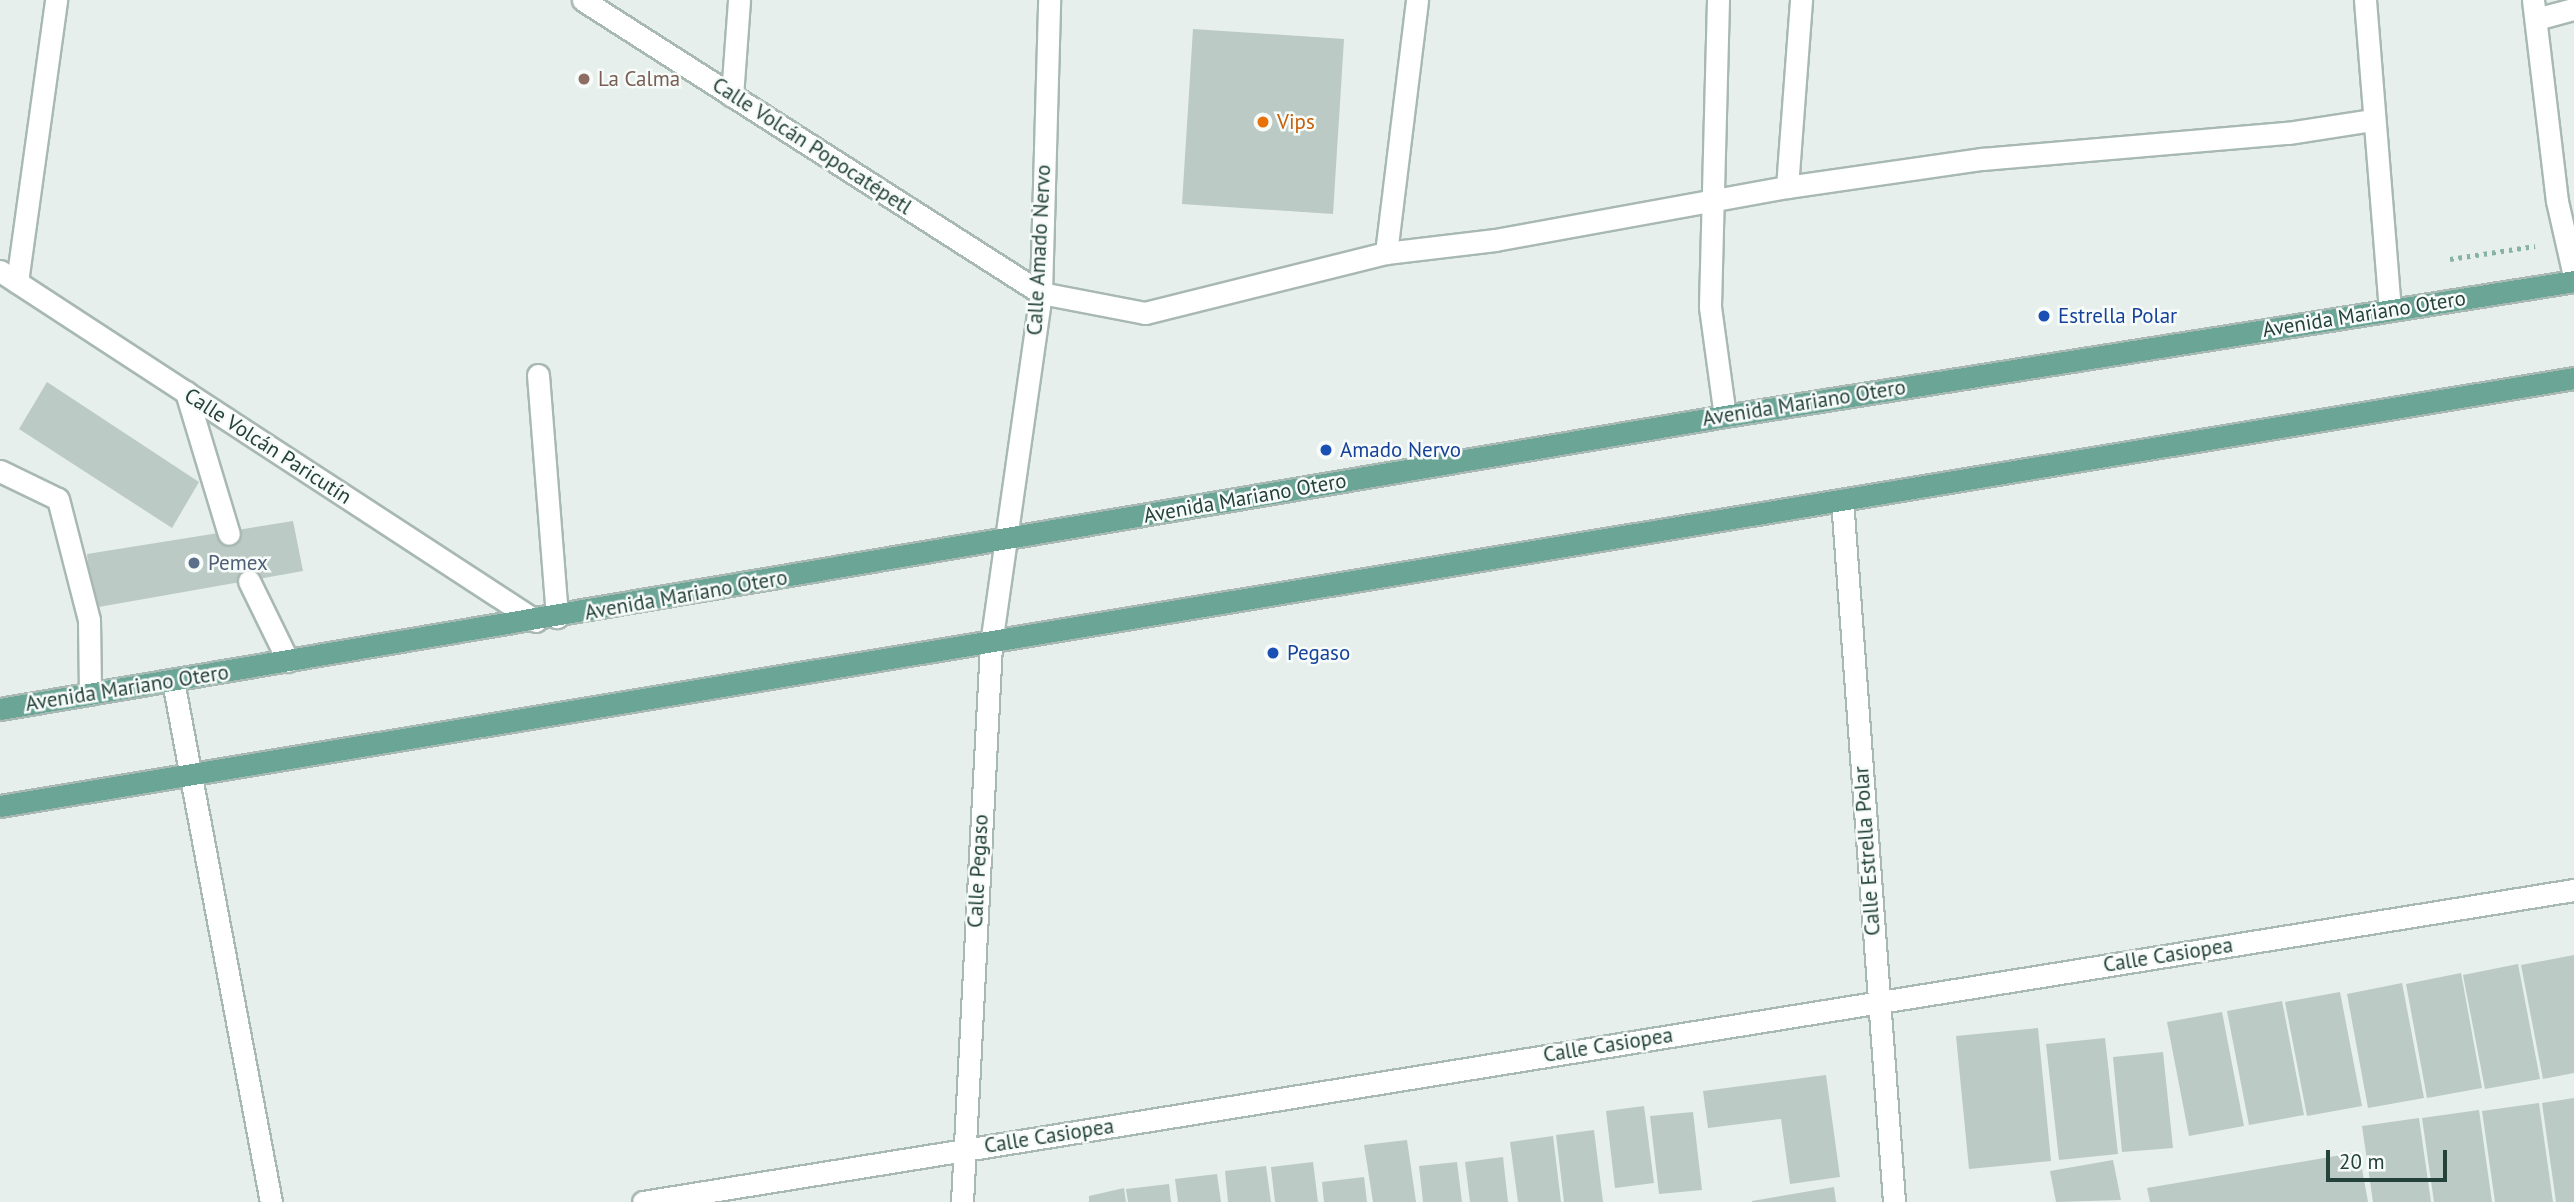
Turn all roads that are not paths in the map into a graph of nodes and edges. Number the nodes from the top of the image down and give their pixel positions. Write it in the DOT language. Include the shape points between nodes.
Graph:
graph roads {
  1 [pos="56,0"];
  2 [pos="583,0"];
  3 [pos="739,0"];
  4 [pos="1049,0"];
  5 [pos="1417,0"];
  6 [pos="1718,0"];
  7 [pos="1801,0"];
  8 [pos="2365,0"];
  9 [pos="2535,9"];
  10 [pos="2574,9"];
  11 [pos="732,96"];
  12 [pos="2373,120"];
  13 [pos="1787,187"];
  14 [pos="1710,202"];
  15 [pos="1386,253"];
  16 [pos="9,276"];
  17 [pos="2574,278"];
  18 [pos="1041,293"];
  19 [pos="2390,310"];
  20 [pos="538,375"];
  21 [pos="2574,378"];
  22 [pos="186,392"];
  23 [pos="1725,416"];
  24 [pos="0,471"];
  25 [pos="1842,500"];
  26 [pos="229,534"];
  27 [pos="1007,541"];
  28 [pos="248,581"];
  29 [pos="557,617"];
  30 [pos="536,621"];
  31 [pos="991,645"];
  32 [pos="288,661"];
  33 [pos="173,681"];
  34 [pos="90,694"];
  35 [pos="0,709"];
  36 [pos="186,776"];
  37 [pos="0,807"];
  38 [pos="2574,890"];
  39 [pos="1878,1001"];
  40 [pos="961,1151"];
  41 [pos="271,1202"];
  42 [pos="643,1202"];
  43 [pos="962,1202"];
  44 [pos="1894,1202"];
  1 -- 16 [label="street"];
  2 -- 11 [label="street, Calle Volcán Popocatépetl"];
  3 -- 11 [label="street"];
  4 -- 18 [label="street, Calle Amado Nervo"];
  5 -- 15 [label="street"];
  6 -- 14 [label="street"];
  7 -- 13 [label="street"];
  8 -- 12 [label="street"];
  9 -- 10 [label="street"];
  9 -- 17 [label="street" via="2557,201"];
  11 -- 18 [label="street, Calle Volcán Popocatépetl"];
  12 -- 13 [label="street" via="2288,132 1982,159"];
  12 -- 19 [label="street"];
  13 -- 14 [label="street"];
  14 -- 15 [label="street"];
  14 -- 23 [label="street" via="1710,307"];
  15 -- 18 [label="street" via="1145,313"];
  16 -- 22 [label="street, Calle Volcán Paricutín"];
  17 -- 19 [label="main road, Avenida Mariano Otero"];
  18 -- 27 [label="street, Calle Amado Nervo"];
  19 -- 23 [label="main road, Avenida Mariano Otero"];
  20 -- 29 [label="street"];
  21 -- 25 [label="main road"];
  22 -- 26 [label="street"];
  22 -- 30 [label="street, Calle Volcán Paricutín"];
  23 -- 27 [label="main road, Avenida Mariano Otero"];
  24 -- 34 [label="street" via="58,499 89,620"];
  25 -- 31 [label="main road"];
  25 -- 39 [label="street, Calle Estrella Polar"];
  27 -- 29 [label="main road, Avenida Mariano Otero"];
  27 -- 31 [label="street, Calle Pegaso"];
  28 -- 32 [label="street"];
  29 -- 30 [label="main road, Avenida Mariano Otero"];
  30 -- 32 [label="main road, Avenida Mariano Otero"];
  31 -- 36 [label="main road"];
  31 -- 40 [label="street, Calle Pegaso"];
  32 -- 33 [label="main road, Avenida Mariano Otero"];
  33 -- 34 [label="main road, Avenida Mariano Otero"];
  33 -- 36 [label="street"];
  34 -- 35 [label="main road, Avenida Mariano Otero"];
  36 -- 37 [label="main road"];
  36 -- 41 [label="street"];
  38 -- 39 [label="street, Calle Casiopea"];
  39 -- 40 [label="street, Calle Casiopea"];
  39 -- 44 [label="street, Calle Estrella Polar"];
  40 -- 42 [label="street, Calle Casiopea"];
  40 -- 43 [label="street, Calle Pegaso"];
}
